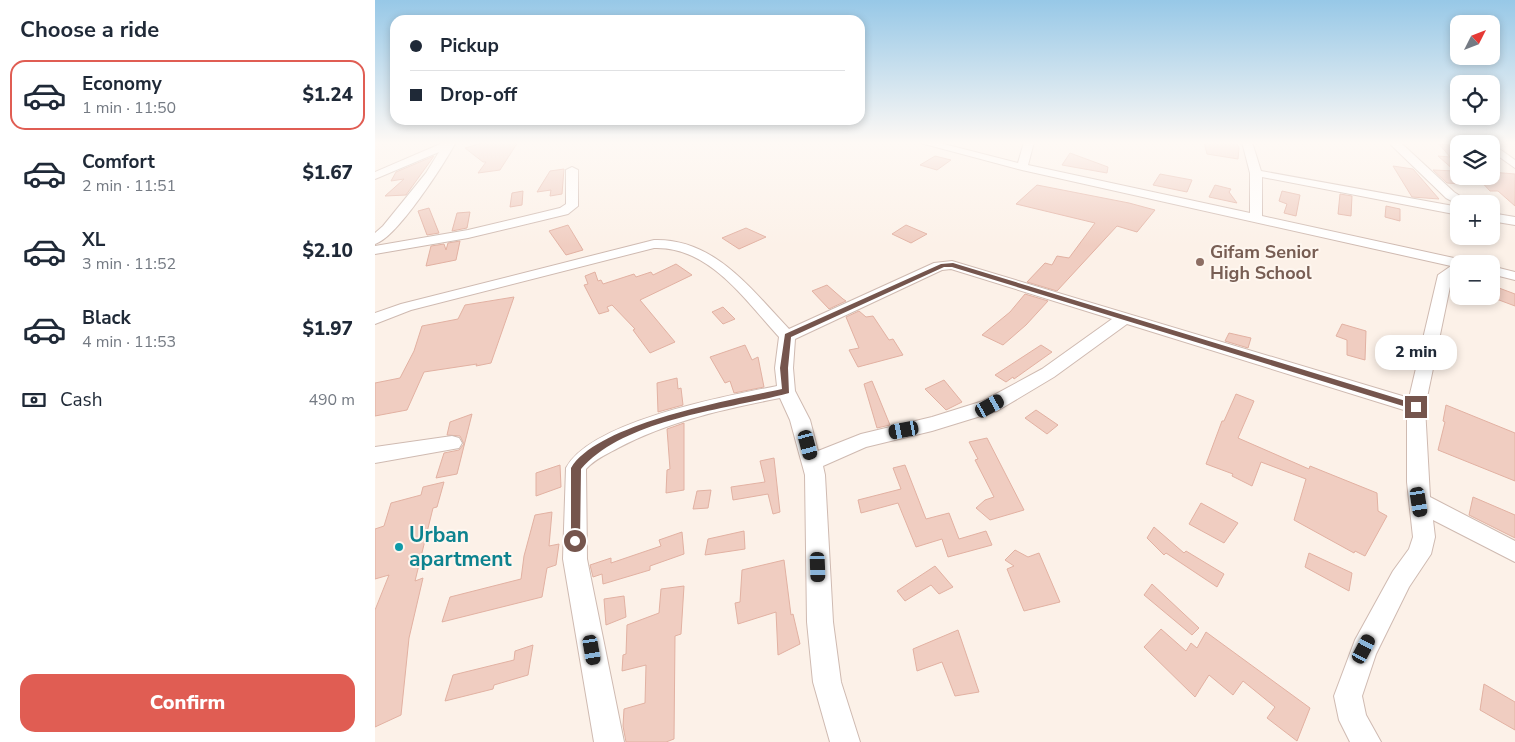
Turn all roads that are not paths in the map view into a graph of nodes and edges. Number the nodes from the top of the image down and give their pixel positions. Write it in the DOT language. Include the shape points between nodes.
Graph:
graph roads {
  1 [pos="429,177"];
  2 [pos="571,177"];
  3 [pos="1067,177"];
  4 [pos="1256,177"];
  5 [pos="1275,177"];
  6 [pos="1430,177"];
  7 [pos="1450,195"];
  8 [pos="1450,209"];
  9 [pos="1256,217"];
  10 [pos="1500,217"];
  11 [pos="1513,221"];
  12 [pos="375,240"];
  13 [pos="375,250"];
  14 [pos="1450,261"];
  15 [pos="1450,271"];
  16 [pos="1500,272"];
  17 [pos="1515,276"];
  18 [pos="375,319"];
  19 [pos="1123,319"];
  20 [pos="787,336"];
  21 [pos="786,391"];
  22 [pos="1416,407"];
  23 [pos="452,443"];
  24 [pos="375,455"];
  25 [pos="813,462"];
  26 [pos="1419,502"];
  27 [pos="1515,552"];
  28 [pos="609,742"];
  29 [pos="845,742"];
  30 [pos="1366,742"];
  1 -- 12 [label="street" via="388,229"];
  2 -- 13 [label="street" via="571,206 564,211 468,234"];
  3 -- 9 [label="street"];
  4 -- 9 [label="street"];
  5 -- 8 [label="street"];
  6 -- 7 [label="street"];
  9 -- 14 [label="street"];
  10 -- 11 [label="street"];
  15 -- 22 [label="street" via="1445,275"];
  16 -- 17 [label="street"];
  18 -- 20 [label="street" via="406,307 634,247 674,244 697,252 724,271"];
  19 -- 20 [label="street" via="953,265 943,265"];
  19 -- 22 [label="street"];
  19 -- 25 [label="street" via="1048,373 990,406 941,422 861,441"];
  20 -- 21 [label="street"];
  21 -- 25 [label="street" via="800,420"];
  21 -- 28 [label="street" via="679,414 635,430 587,456 576,468 575,559"];
  22 -- 26 [label="street"];
  23 -- 24 [label="street"];
  25 -- 29 [label="street" via="827,682"];
  26 -- 27 [label="street"];
  26 -- 30 [label="street" via="1424,537 1419,554 1401,579 1364,649 1348,696 1353,720"];
}
